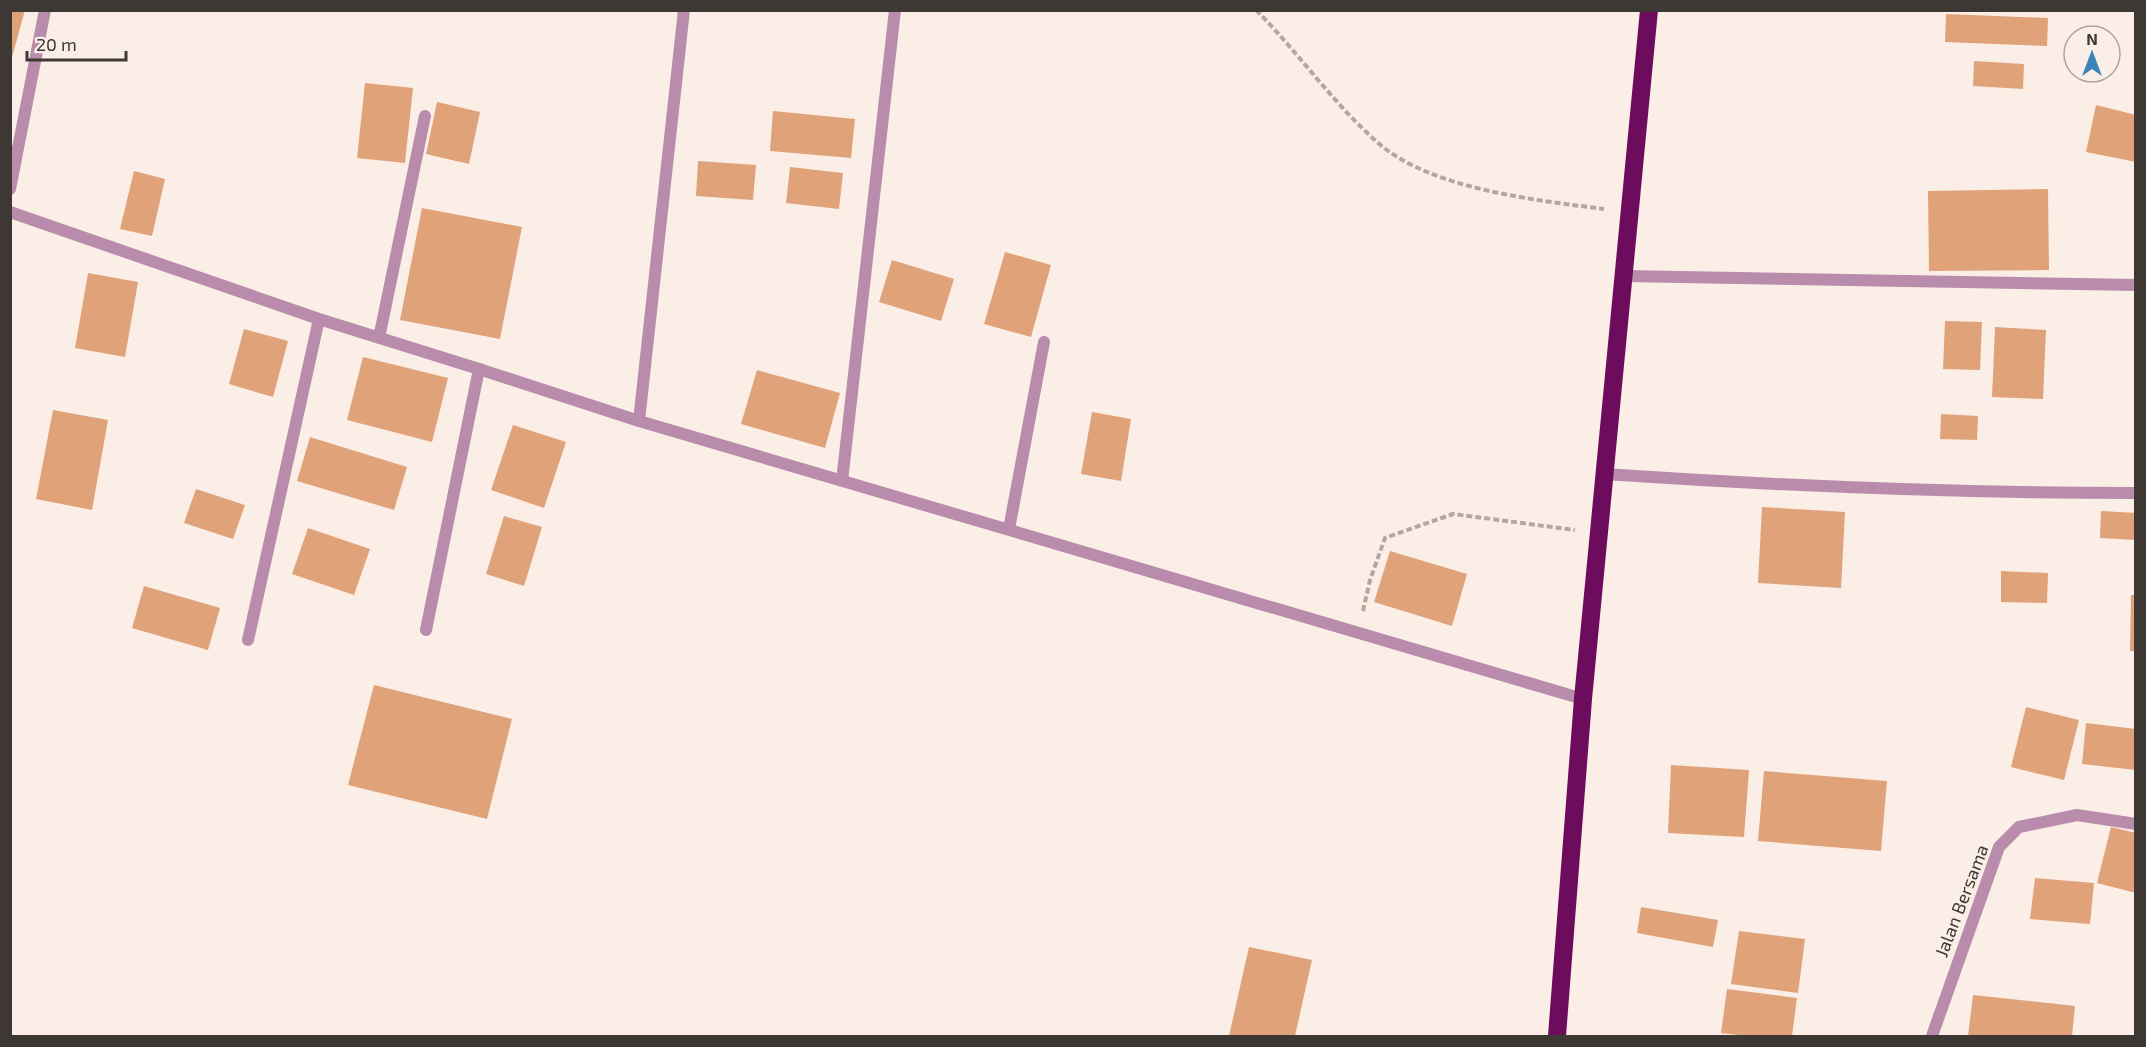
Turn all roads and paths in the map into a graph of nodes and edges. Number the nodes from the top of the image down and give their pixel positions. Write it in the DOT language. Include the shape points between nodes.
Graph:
graph roads {
  1 [pos="45,10"];
  2 [pos="684,10"];
  3 [pos="895,10"];
  4 [pos="1256,10"];
  5 [pos="1649,10"];
  6 [pos="425,116"];
  7 [pos="10,189"];
  8 [pos="10,212"];
  9 [pos="1629,213"];
  10 [pos="1624,276"];
  11 [pos="2136,285"];
  12 [pos="319,319"];
  13 [pos="379,338"];
  14 [pos="1044,342"];
  15 [pos="479,369"];
  16 [pos="639,421"];
  17 [pos="1605,474"];
  18 [pos="842,481"];
  19 [pos="2136,493"];
  20 [pos="1009,529"];
  21 [pos="1599,533"];
  22 [pos="426,630"];
  23 [pos="1359,632"];
  24 [pos="248,640"];
  25 [pos="1583,699"];
  26 [pos="2136,824"];
  27 [pos="1557,1036"];
  28 [pos="1932,1036"];
  1 -- 7 [label="street"];
  2 -- 16 [label="street"];
  3 -- 18 [label="street"];
  4 -- 9 [label="path" via="1342,108 1377,143 1400,159 1429,174 1482,188"];
  5 -- 9 [label="highway"];
  6 -- 13 [label="street"];
  8 -- 12 [label="street"];
  9 -- 10 [label="highway"];
  10 -- 11 [label="street"];
  10 -- 17 [label="highway"];
  12 -- 13 [label="street"];
  12 -- 24 [label="street"];
  13 -- 15 [label="street"];
  14 -- 20 [label="street"];
  15 -- 16 [label="street"];
  15 -- 22 [label="street"];
  16 -- 18 [label="street"];
  17 -- 19 [label="street" via="1750,484"];
  17 -- 21 [label="highway"];
  18 -- 20 [label="street"];
  20 -- 23 [label="street"];
  21 -- 23 [label="path" via="1453,514 1385,538 1370,580"];
  21 -- 25 [label="highway"];
  23 -- 25 [label="street"];
  25 -- 27 [label="highway"];
  26 -- 28 [label="street, Jalan Bersama" via="2077,815 2019,827 1999,847"];
}
